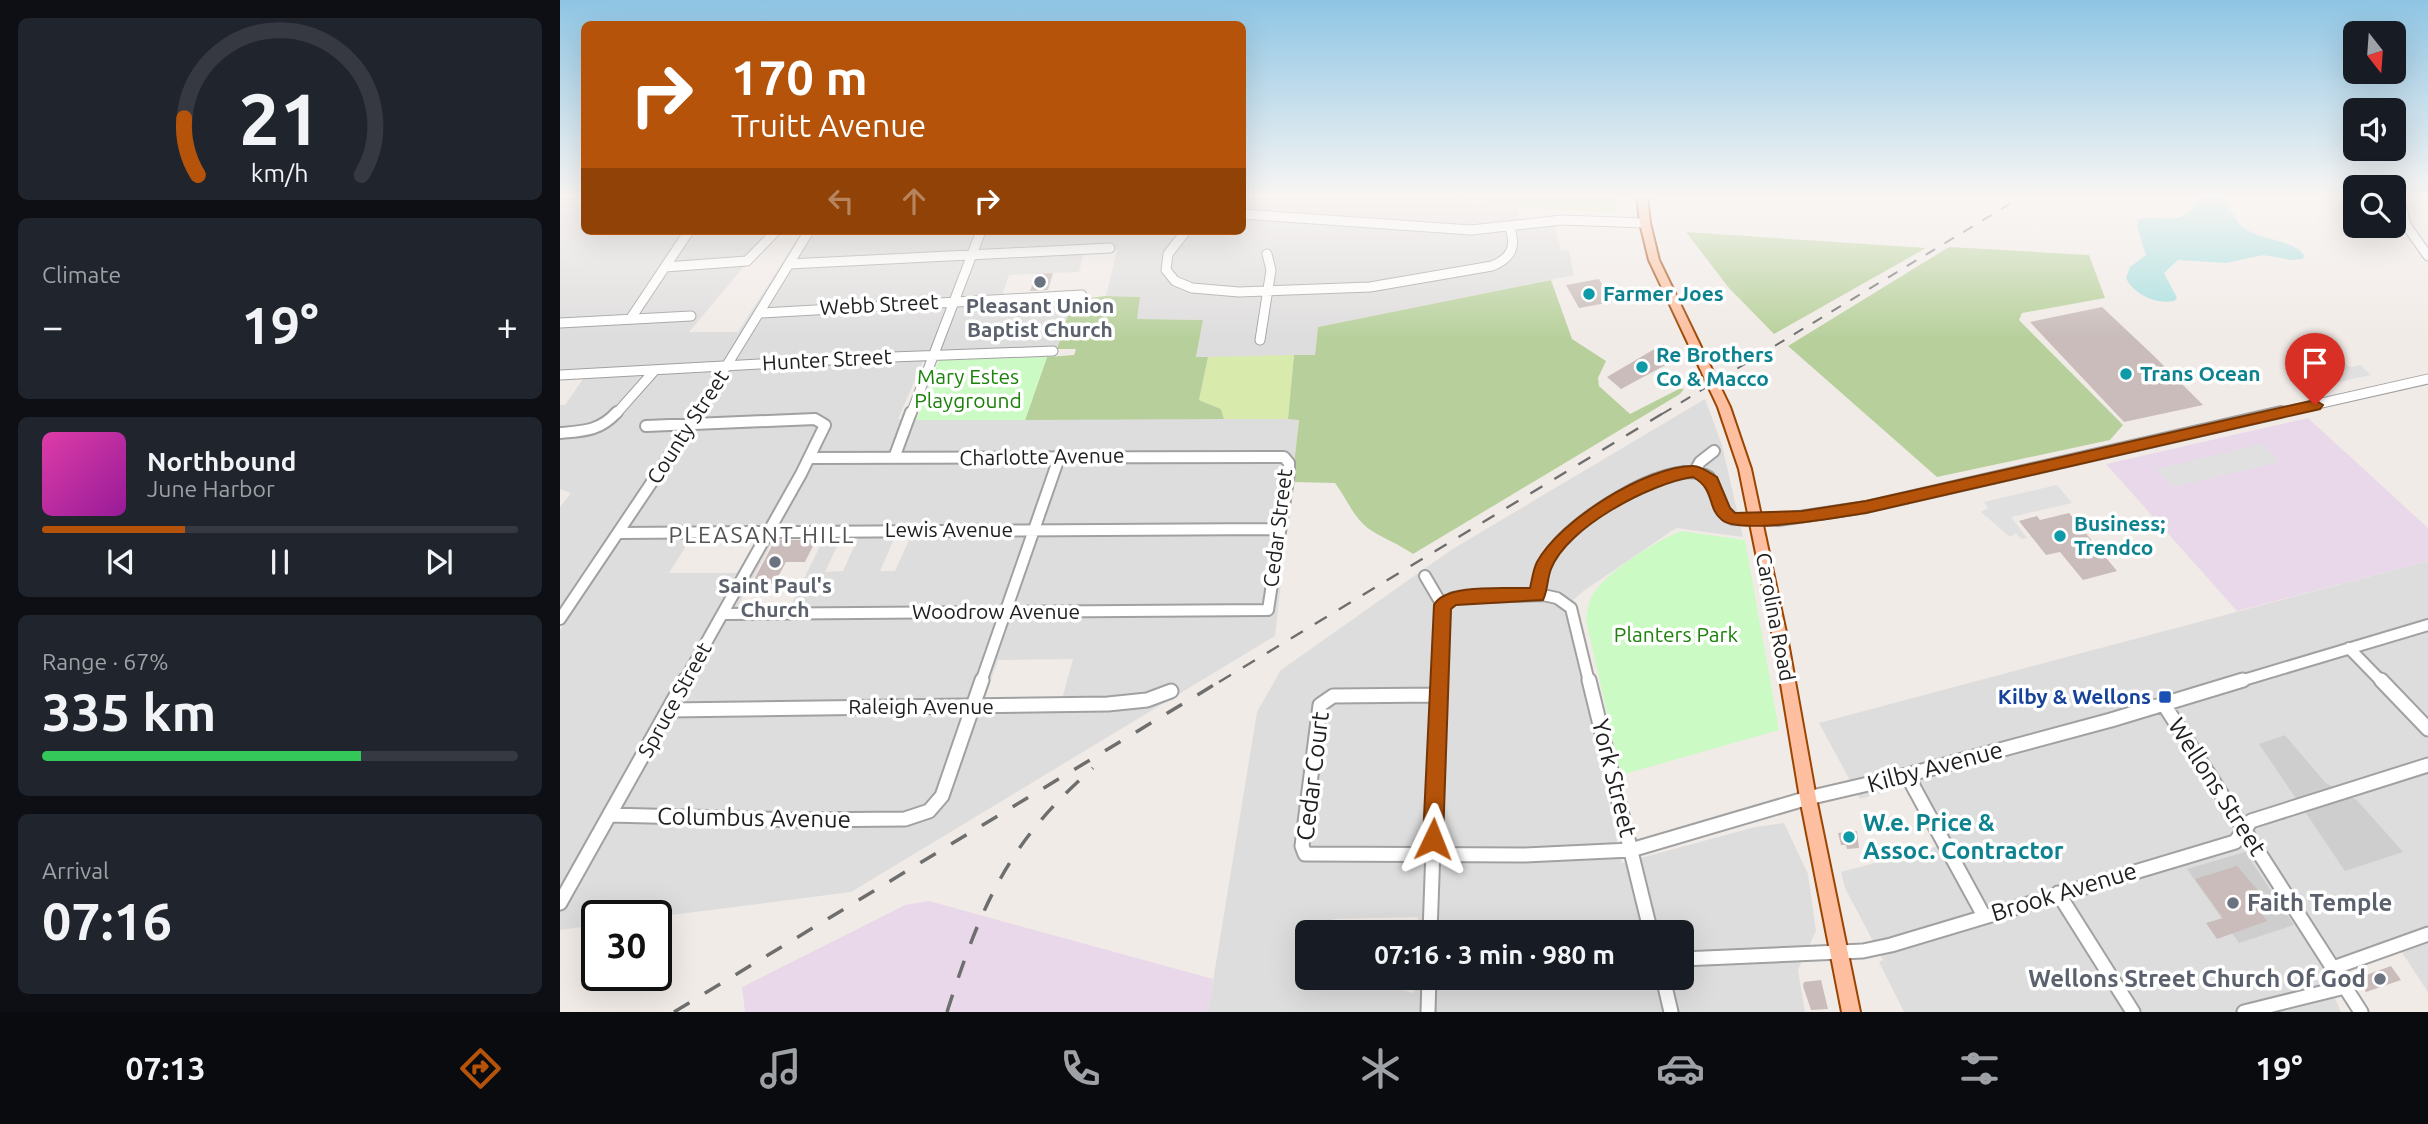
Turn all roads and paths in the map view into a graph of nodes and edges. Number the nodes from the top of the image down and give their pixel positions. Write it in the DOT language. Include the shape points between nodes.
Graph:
graph roads {
  1 [pos="681,243"];
  2 [pos="766,243"];
  3 [pos="802,243"];
  4 [pos="976,243"];
  5 [pos="1176,243"];
  6 [pos="1513,243"];
  7 [pos="1651,243"];
  8 [pos="1110,248"];
  9 [pos="972,254"];
  10 [pos="1267,254"];
  11 [pos="789,264"];
  12 [pos="664,267"];
  13 [pos="1268,291"];
  14 [pos="1082,295"];
  15 [pos="953,301"];
  16 [pos="760,313"];
  17 [pos="691,316"];
  18 [pos="631,318"];
  19 [pos="560,323"];
  20 [pos="1260,340"];
  21 [pos="1053,352"];
  22 [pos="933,356"];
  23 [pos="729,365"];
  24 [pos="654,370"];
  25 [pos="560,375"];
  26 [pos="2428,379"];
  27 [pos="691,425"];
  28 [pos="646,426"];
  29 [pos="560,433"];
  30 [pos="1713,451"];
  31 [pos="1273,456"];
  32 [pos="810,458"];
  33 [pos="894,458"];
  34 [pos="1059,458"];
  35 [pos="1695,471"];
  36 [pos="1756,519"];
  37 [pos="1280,529"];
  38 [pos="1035,530"];
  39 [pos="769,532"];
  40 [pos="618,533"];
  41 [pos="1425,576"];
  42 [pos="1537,595"];
  43 [pos="1442,605"];
  44 [pos="1268,610"];
  45 [pos="1006,612"];
  46 [pos="723,614"];
  47 [pos="560,619"];
  48 [pos="2428,625"];
  49 [pos="2350,648"];
  50 [pos="1171,691"];
  51 [pos="1437,695"];
  52 [pos="2163,703"];
  53 [pos="974,706"];
  54 [pos="669,710"];
  55 [pos="2428,729"];
  56 [pos="2428,765"];
  57 [pos="1907,775"];
  58 [pos="1808,798"];
  59 [pos="610,815"];
  60 [pos="2246,831"];
  61 [pos="1631,850"];
  62 [pos="1305,853"];
  63 [pos="1433,855"];
  64 [pos="2058,893"];
  65 [pos="560,904"];
  66 [pos="1984,916"];
  67 [pos="1430,920"];
  68 [pos="1648,920"];
  69 [pos="2428,934"];
  70 [pos="1839,951"];
  71 [pos="1694,958"];
  72 [pos="2333,968"];
  73 [pos="2345,987"];
  74 [pos="1429,990"];
  75 [pos="1666,990"];
  76 [pos="1428,1012"];
  77 [pos="1671,1012"];
  78 [pos="1852,1012"];
  79 [pos="2133,1012"];
  80 [pos="2244,1012"];
  81 [pos="2361,1012"];
  1 -- 12 [label="street"];
  2 -- 12 [label="street" via="747,261"];
  3 -- 11 [label="street, County Street"];
  4 -- 9 [label="street"];
  5 -- 13 [label="street" via="1165,261 1167,272 1177,283 1200,291"];
  6 -- 13 [label="street" via="1512,253 1492,266 1369,287"];
  7 -- 36 [label="main road, Carolina Road" via="1661,277 1729,419"];
  8 -- 9 [label="street"];
  9 -- 11 [label="street"];
  9 -- 15 [label="street"];
  10 -- 13 [label="street" via="1271,267"];
  11 -- 16 [label="street, County Street"];
  12 -- 18 [label="street"];
  13 -- 20 [label="street"];
  14 -- 15 [label="street, Webb Street"];
  15 -- 16 [label="street, Webb Street"];
  15 -- 22 [label="street"];
  16 -- 23 [label="street, County Street"];
  17 -- 18 [label="street"];
  18 -- 19 [label="street"];
  21 -- 22 [label="street, Hunter Street"];
  22 -- 23 [label="street, Hunter Street"];
  22 -- 33 [label="street"];
  23 -- 24 [label="street, Hunter Street"];
  23 -- 27 [label="street, County Street"];
  24 -- 25 [label="street, Hunter Street"];
  24 -- 29 [label="street" via="607,424 592,431"];
  26 -- 36 [label="street" via="1866,507"];
  27 -- 28 [label="street"];
  27 -- 32 [label="street, Spruce Street" via="815,419 823,422 824,430"];
  27 -- 40 [label="street, County Street"];
  30 -- 35 [label="street"];
  31 -- 34 [label="street, Charlotte Avenue"];
  31 -- 37 [label="street, Cedar Street" via="1289,463"];
  32 -- 33 [label="street, Charlotte Avenue"];
  32 -- 39 [label="street, Spruce Street"];
  33 -- 34 [label="street, Charlotte Avenue"];
  34 -- 38 [label="street, Columbus Avenue"];
  35 -- 36 [label="street" via="1712,481 1728,516"];
  35 -- 42 [label="street" via="1650,482 1583,522 1544,565"];
  36 -- 58 [label="main road, Carolina Road"];
  37 -- 38 [label="street, Lewis Avenue"];
  37 -- 44 [label="street, Cedar Street"];
  38 -- 39 [label="street, Lewis Avenue"];
  38 -- 45 [label="street, Columbus Avenue"];
  39 -- 40 [label="street, Lewis Avenue"];
  39 -- 46 [label="street, Spruce Street"];
  40 -- 47 [label="street, County Street"];
  41 -- 43 [label="street"];
  42 -- 43 [label="street" via="1453,598"];
  42 -- 61 [label="street, York Street" via="1565,603 1574,614"];
  43 -- 51 [label="street"];
  44 -- 45 [label="street, Woodrow Avenue"];
  45 -- 46 [label="street, Woodrow Avenue"];
  45 -- 53 [label="street, Columbus Avenue"];
  46 -- 54 [label="street, Spruce Street"];
  48 -- 49 [label="street, Kilby Avenue"];
  49 -- 52 [label="street, Kilby Avenue"];
  49 -- 55 [label="street"];
  50 -- 53 [label="street, Raleigh Avenue" via="1133,702"];
  51 -- 62 [label="street, Cedar Court" via="1325,699 1320,705 1314,751 1302,846"];
  51 -- 63 [label="street"];
  52 -- 57 [label="street, Kilby Avenue"];
  52 -- 60 [label="street, Wellons Street"];
  53 -- 54 [label="street, Raleigh Avenue"];
  53 -- 59 [label="street, Columbus Avenue" via="942,796 918,816"];
  54 -- 59 [label="street, Spruce Street"];
  56 -- 60 [label="street, Brook Avenue" via="2251,821"];
  57 -- 58 [label="street, Kilby Avenue"];
  57 -- 66 [label="street"];
  58 -- 61 [label="street, Kilby Avenue"];
  58 -- 70 [label="main road, Carolina Road"];
  59 -- 65 [label="street, Spruce Street"];
  60 -- 64 [label="street, Brook Avenue" via="2235,842"];
  60 -- 72 [label="street, Wellons Street"];
  61 -- 63 [label="street, Kilby Avenue"];
  61 -- 68 [label="street, York Street"];
  62 -- 63 [label="street, Kilby Avenue"];
  63 -- 67 [label="street"];
  64 -- 66 [label="street, Brook Avenue"];
  64 -- 79 [label="street"];
  66 -- 70 [label="street, Brook Avenue" via="1891,945"];
  69 -- 72 [label="street"];
  70 -- 71 [label="street, Brook Avenue"];
  70 -- 78 [label="main road, Carolina Road"];
  72 -- 73 [label="street, Wellons Street"];
  73 -- 80 [label="street"];
  73 -- 81 [label="street, Wellons Street"];
  74 -- 76 [label="street"];
  75 -- 77 [label="street"];
}
